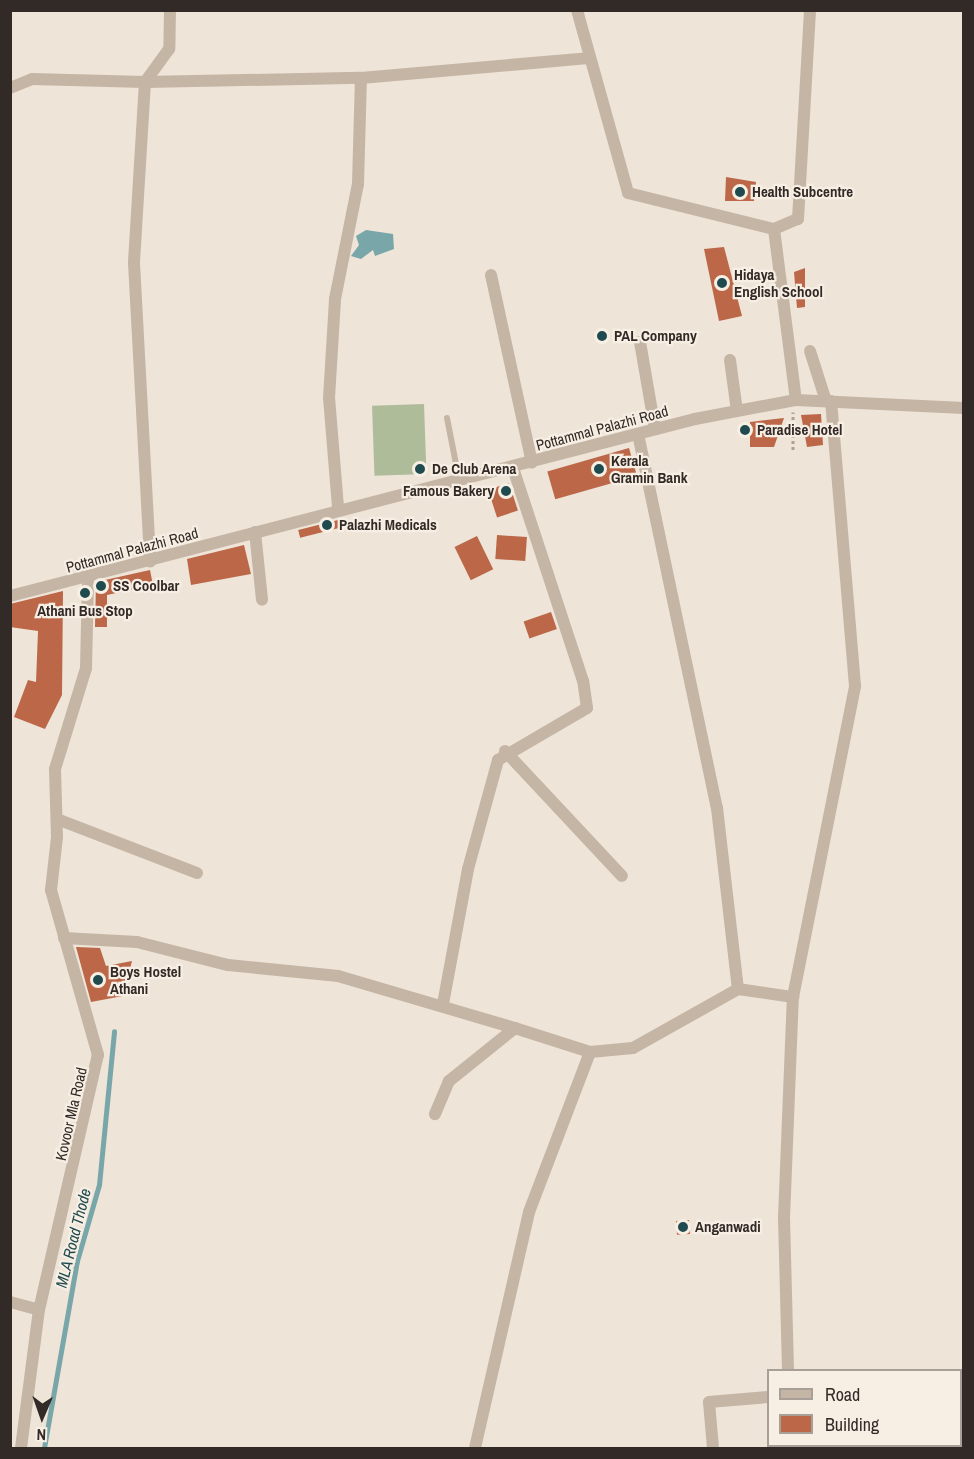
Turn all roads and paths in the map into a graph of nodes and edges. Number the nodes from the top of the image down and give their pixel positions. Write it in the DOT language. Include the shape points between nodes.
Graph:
graph roads {
  1 [pos="170,10"];
  2 [pos="577,10"];
  3 [pos="810,10"];
  4 [pos="588,58"];
  5 [pos="361,78"];
  6 [pos="145,82"];
  7 [pos="10,88"];
  8 [pos="774,229"];
  9 [pos="491,275"];
  10 [pos="640,342"];
  11 [pos="810,351"];
  12 [pos="730,360"];
  13 [pos="795,401"];
  14 [pos="828,401"];
  15 [pos="963,408"];
  16 [pos="737,411"];
  17 [pos="447,418"];
  18 [pos="655,429"];
  19 [pos="634,434"];
  20 [pos="793,450"];
  21 [pos="532,463"];
  22 [pos="513,468"];
  23 [pos="459,479"];
  24 [pos="643,479"];
  25 [pos="338,507"];
  26 [pos="255,532"];
  27 [pos="150,562"];
  28 [pos="88,578"];
  29 [pos="10,596"];
  30 [pos="262,600"];
  31 [pos="506,751"];
  32 [pos="57,819"];
  33 [pos="197,873"];
  34 [pos="622,876"];
  35 [pos="64,938"];
  36 [pos="738,989"];
  37 [pos="793,997"];
  38 [pos="443,1004"];
  39 [pos="515,1028"];
  40 [pos="590,1052"];
  41 [pos="435,1114"];
  42 [pos="10,1302"];
  43 [pos="39,1310"];
  44 [pos="788,1369"];
  45 [pos="767,1397"];
  46 [pos="21,1449"];
  47 [pos="475,1449"];
  48 [pos="712,1449"];
  1 -- 6 [label="street" via="169,49"];
  2 -- 4 [label="street"];
  3 -- 8 [label="street" via="798,219"];
  4 -- 5 [label="street"];
  4 -- 8 [label="street" via="628,193"];
  5 -- 6 [label="street"];
  5 -- 25 [label="street" via="358,184 335,299 328,398"];
  6 -- 7 [label="street" via="32,80"];
  6 -- 27 [label="street" via="134,263"];
  8 -- 13 [label="street"];
  9 -- 21 [label="street"];
  10 -- 18 [label="street"];
  11 -- 14 [label="street"];
  12 -- 16 [label="street"];
  13 -- 14 [label="street, Pottammal Palazhi Road"];
  13 -- 16 [label="street, Pottammal Palazhi Road"];
  13 -- 20 [label="path"];
  14 -- 15 [label="street, Pottammal Palazhi Road"];
  14 -- 37 [label="street" via="855,686"];
  16 -- 18 [label="street, Pottammal Palazhi Road"];
  17 -- 23 [label="lane"];
  18 -- 19 [label="street, Pottammal Palazhi Road"];
  19 -- 21 [label="street, Pottammal Palazhi Road"];
  19 -- 24 [label="lane"];
  19 -- 36 [label="street" via="717,808"];
  21 -- 22 [label="street, Pottammal Palazhi Road"];
  22 -- 23 [label="street, Pottammal Palazhi Road"];
  22 -- 31 [label="street" via="583,681 587,708"];
  23 -- 25 [label="street, Pottammal Palazhi Road"];
  25 -- 26 [label="street, Pottammal Palazhi Road"];
  26 -- 27 [label="street, Pottammal Palazhi Road"];
  26 -- 30 [label="street"];
  27 -- 28 [label="street, Pottammal Palazhi Road"];
  28 -- 29 [label="street, Pottammal Palazhi Road"];
  28 -- 32 [label="street, Kovoor Mla Road" via="86,668 58,749"];
  31 -- 34 [label="street"];
  31 -- 38 [label="street" via="478,828"];
  32 -- 33 [label="street"];
  32 -- 35 [label="street, Kovoor Mla Road" via="51,890"];
  35 -- 38 [label="street" via="137,942 228,965 338,976"];
  35 -- 43 [label="street, Kovoor Mla Road" via="98,1055"];
  36 -- 37 [label="street"];
  36 -- 40 [label="street" via="633,1048"];
  37 -- 44 [label="street" via="784,1218"];
  38 -- 39 [label="street"];
  39 -- 40 [label="street"];
  39 -- 41 [label="street" via="449,1082"];
  40 -- 47 [label="street" via="529,1212"];
  42 -- 43 [label="street"];
  43 -- 46 [label="street, Kovoor Mla Road"];
  45 -- 48 [label="street" via="709,1402"];
}
